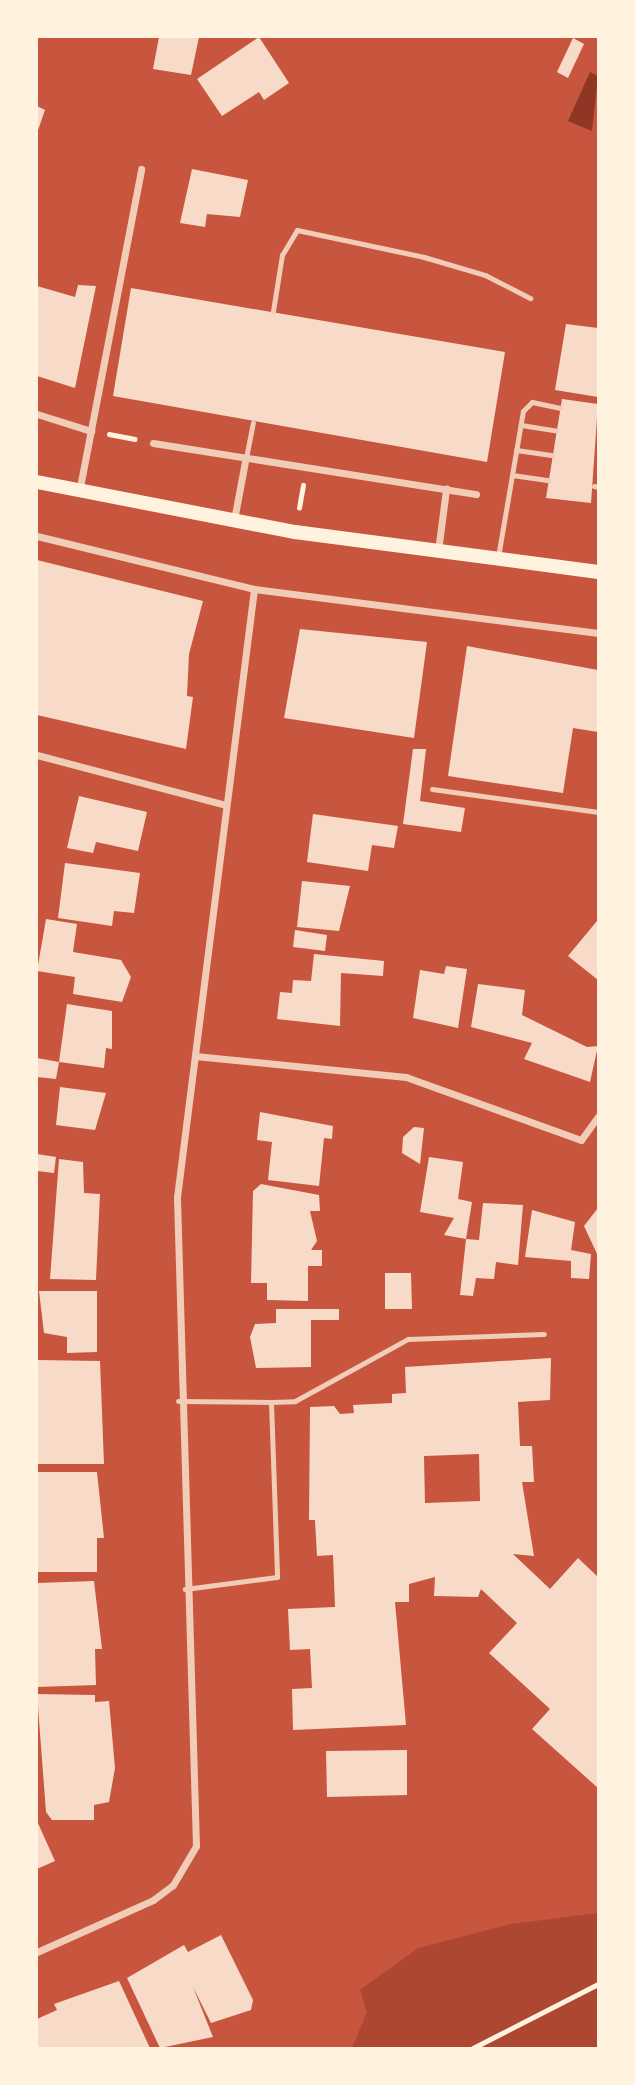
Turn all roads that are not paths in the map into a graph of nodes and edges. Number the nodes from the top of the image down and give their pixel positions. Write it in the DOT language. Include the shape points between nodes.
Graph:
graph roads {
  1 [pos="141,169"];
  2 [pos="530,298"];
  3 [pos="273,311"];
  4 [pos="560,408"];
  5 [pos="37,414"];
  6 [pos="253,423"];
  7 [pos="521,425"];
  8 [pos="91,431"];
  9 [pos="557,431"];
  10 [pos="153,443"];
  11 [pos="516,450"];
  12 [pos="553,455"];
  13 [pos="245,461"];
  14 [pos="37,472"];
  15 [pos="512,475"];
  16 [pos="549,480"];
  17 [pos="37,482"];
  18 [pos="80,487"];
  19 [pos="446,489"];
  20 [pos="476,494"];
  21 [pos="234,520"];
  22 [pos="37,536"];
  23 [pos="438,553"];
  24 [pos="498,560"];
  25 [pos="598,572"];
  26 [pos="254,589"];
  27 [pos="598,633"];
  28 [pos="37,755"];
  29 [pos="432,789"];
  30 [pos="223,804"];
  31 [pos="598,812"];
  32 [pos="195,1056"];
  33 [pos="598,1116"];
  34 [pos="544,1334"];
  35 [pos="178,1401"];
  36 [pos="271,1402"];
  37 [pos="185,1588"];
  38 [pos="37,1952"];
  1 -- 8 [label="street"];
  2 -- 3 [label="lane" via="485,275 424,257 297,230 282,255"];
  4 -- 7 [label="lane" via="531,402"];
  5 -- 8 [label="street"];
  6 -- 13 [label="lane"];
  7 -- 9 [label="lane"];
  7 -- 11 [label="lane"];
  8 -- 18 [label="street"];
  10 -- 13 [label="street"];
  11 -- 12 [label="lane"];
  11 -- 15 [label="lane"];
  13 -- 19 [label="street"];
  13 -- 21 [label="street"];
  14 -- 18 [label="main road"];
  15 -- 16 [label="lane"];
  15 -- 24 [label="lane"];
  17 -- 18 [label="main road"];
  18 -- 21 [label="main road"];
  19 -- 20 [label="street"];
  19 -- 23 [label="street"];
  21 -- 23 [label="main road"];
  22 -- 26 [label="street"];
  23 -- 24 [label="main road"];
  24 -- 25 [label="main road"];
  26 -- 27 [label="street"];
  26 -- 30 [label="street"];
  28 -- 30 [label="street"];
  29 -- 31 [label="lane"];
  30 -- 32 [label="street"];
  32 -- 33 [label="street" via="406,1077 581,1140"];
  32 -- 35 [label="street" via="177,1197"];
  34 -- 36 [label="lane" via="408,1339 295,1401"];
  35 -- 36 [label="lane"];
  35 -- 37 [label="street"];
  36 -- 37 [label="lane" via="277,1577"];
  37 -- 38 [label="street" via="196,1846 173,1885 153,1900"];
}
